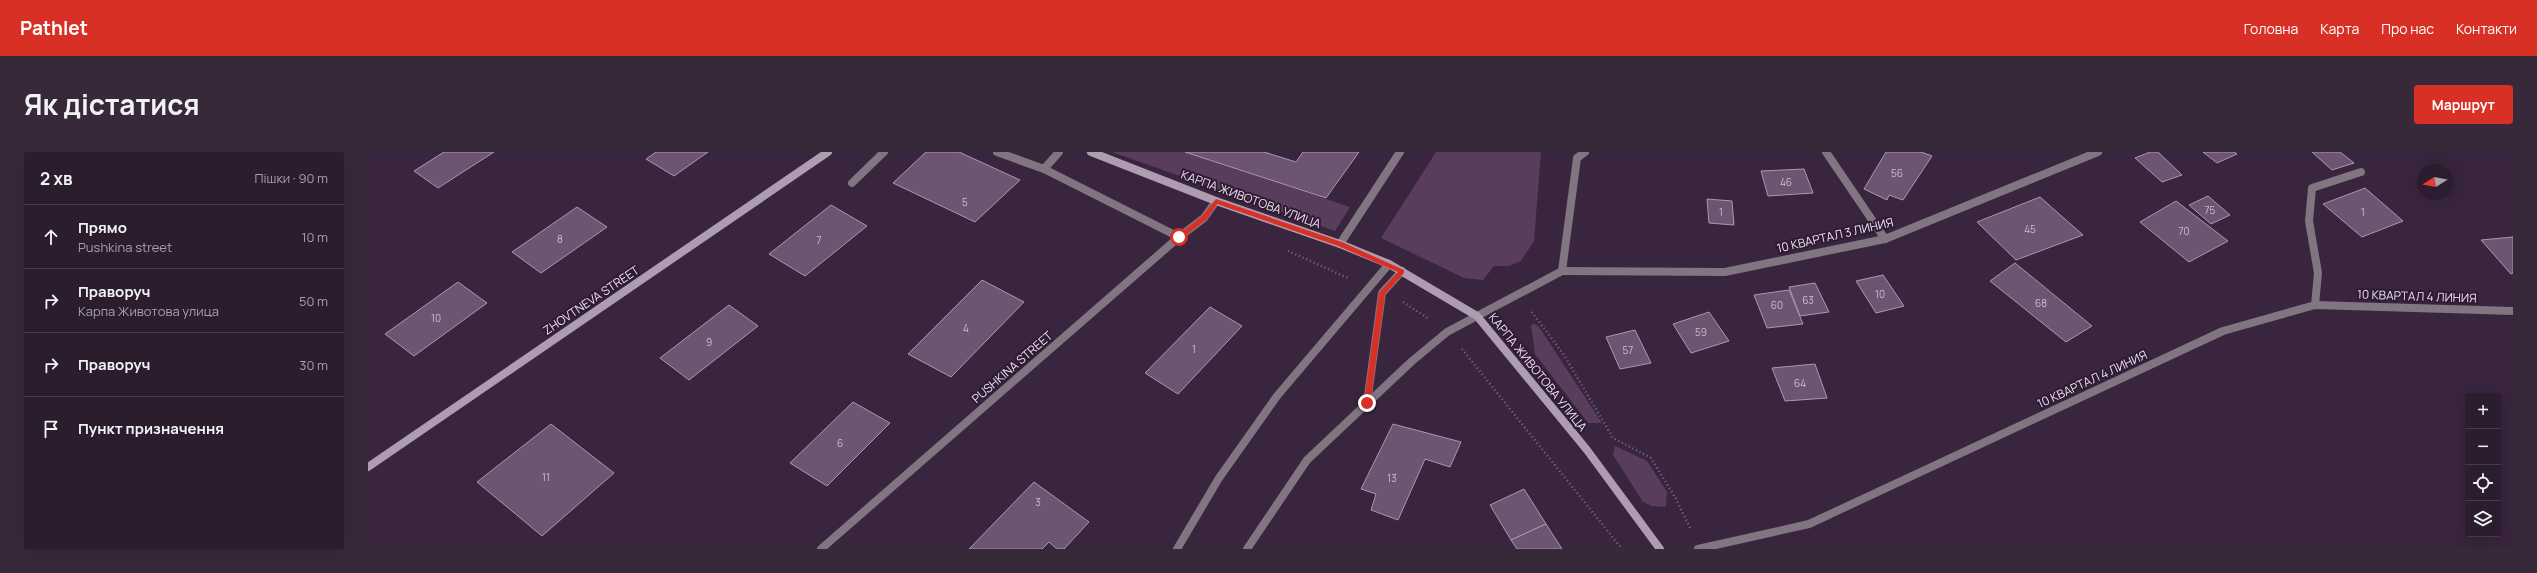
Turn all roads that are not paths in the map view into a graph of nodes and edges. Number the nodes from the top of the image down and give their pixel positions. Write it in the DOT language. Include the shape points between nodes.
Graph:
graph roads {
  1 [pos="828,152"];
  2 [pos="884,152"];
  3 [pos="997,152"];
  4 [pos="1059,152"];
  5 [pos="1091,152"];
  6 [pos="1400,152"];
  7 [pos="1585,152"];
  8 [pos="1826,152"];
  9 [pos="2098,152"];
  10 [pos="1575,155"];
  11 [pos="1044,169"];
  12 [pos="2361,172"];
  13 [pos="852,183"];
  14 [pos="1216,201"];
  15 [pos="1179,237"];
  16 [pos="1885,239"];
  17 [pos="1340,244"];
  18 [pos="1389,264"];
  19 [pos="1562,270"];
  20 [pos="1402,271"];
  21 [pos="2314,305"];
  22 [pos="2513,311"];
  23 [pos="1477,316"];
  24 [pos="1367,403"];
  25 [pos="368,467"];
  26 [pos="821,549"];
  27 [pos="1177,549"];
  28 [pos="1247,549"];
  29 [pos="1660,549"];
  30 [pos="1699,549"];
  1 -- 25 [label="main road, ZHOVTNEVA STREET"];
  2 -- 13 [label="street"];
  3 -- 11 [label="street"];
  4 -- 11 [label="street"];
  5 -- 14 [label="main road, КАРПА ЖИВОТОВА УЛИЦА"];
  6 -- 17 [label="street"];
  7 -- 10 [label="street"];
  8 -- 16 [label="street"];
  9 -- 16 [label="street, 10 КВАРТАЛ 3 ЛИНИЯ"];
  10 -- 19 [label="street"];
  11 -- 15 [label="street"];
  12 -- 21 [label="street" via="2312,188 2309,221 2318,273"];
  14 -- 15 [label="street, PUSHKINA STREET" via="1204,218"];
  14 -- 17 [label="main road, КАРПА ЖИВОТОВА УЛИЦА"];
  15 -- 26 [label="street, PUSHKINA STREET"];
  16 -- 19 [label="street, 10 КВАРТАЛ 3 ЛИНИЯ" via="1725,272"];
  17 -- 18 [label="main road, КАРПА ЖИВОТОВА УЛИЦА"];
  18 -- 20 [label="main road, КАРПА ЖИВОТОВА УЛИЦА"];
  18 -- 27 [label="street" via="1277,396 1219,478"];
  19 -- 23 [label="street"];
  20 -- 23 [label="main road, КАРПА ЖИВОТОВА УЛИЦА"];
  20 -- 24 [label="street" via="1382,293"];
  21 -- 22 [label="street, 10 КВАРТАЛ 4 ЛИНИЯ"];
  21 -- 30 [label="street, 10 КВАРТАЛ 4 ЛИНИЯ" via="2223,331 1809,524"];
  23 -- 24 [label="street" via="1447,332"];
  23 -- 29 [label="main road, КАРПА ЖИВОТОВА УЛИЦА" via="1587,450"];
  24 -- 28 [label="street" via="1307,460"];
}
